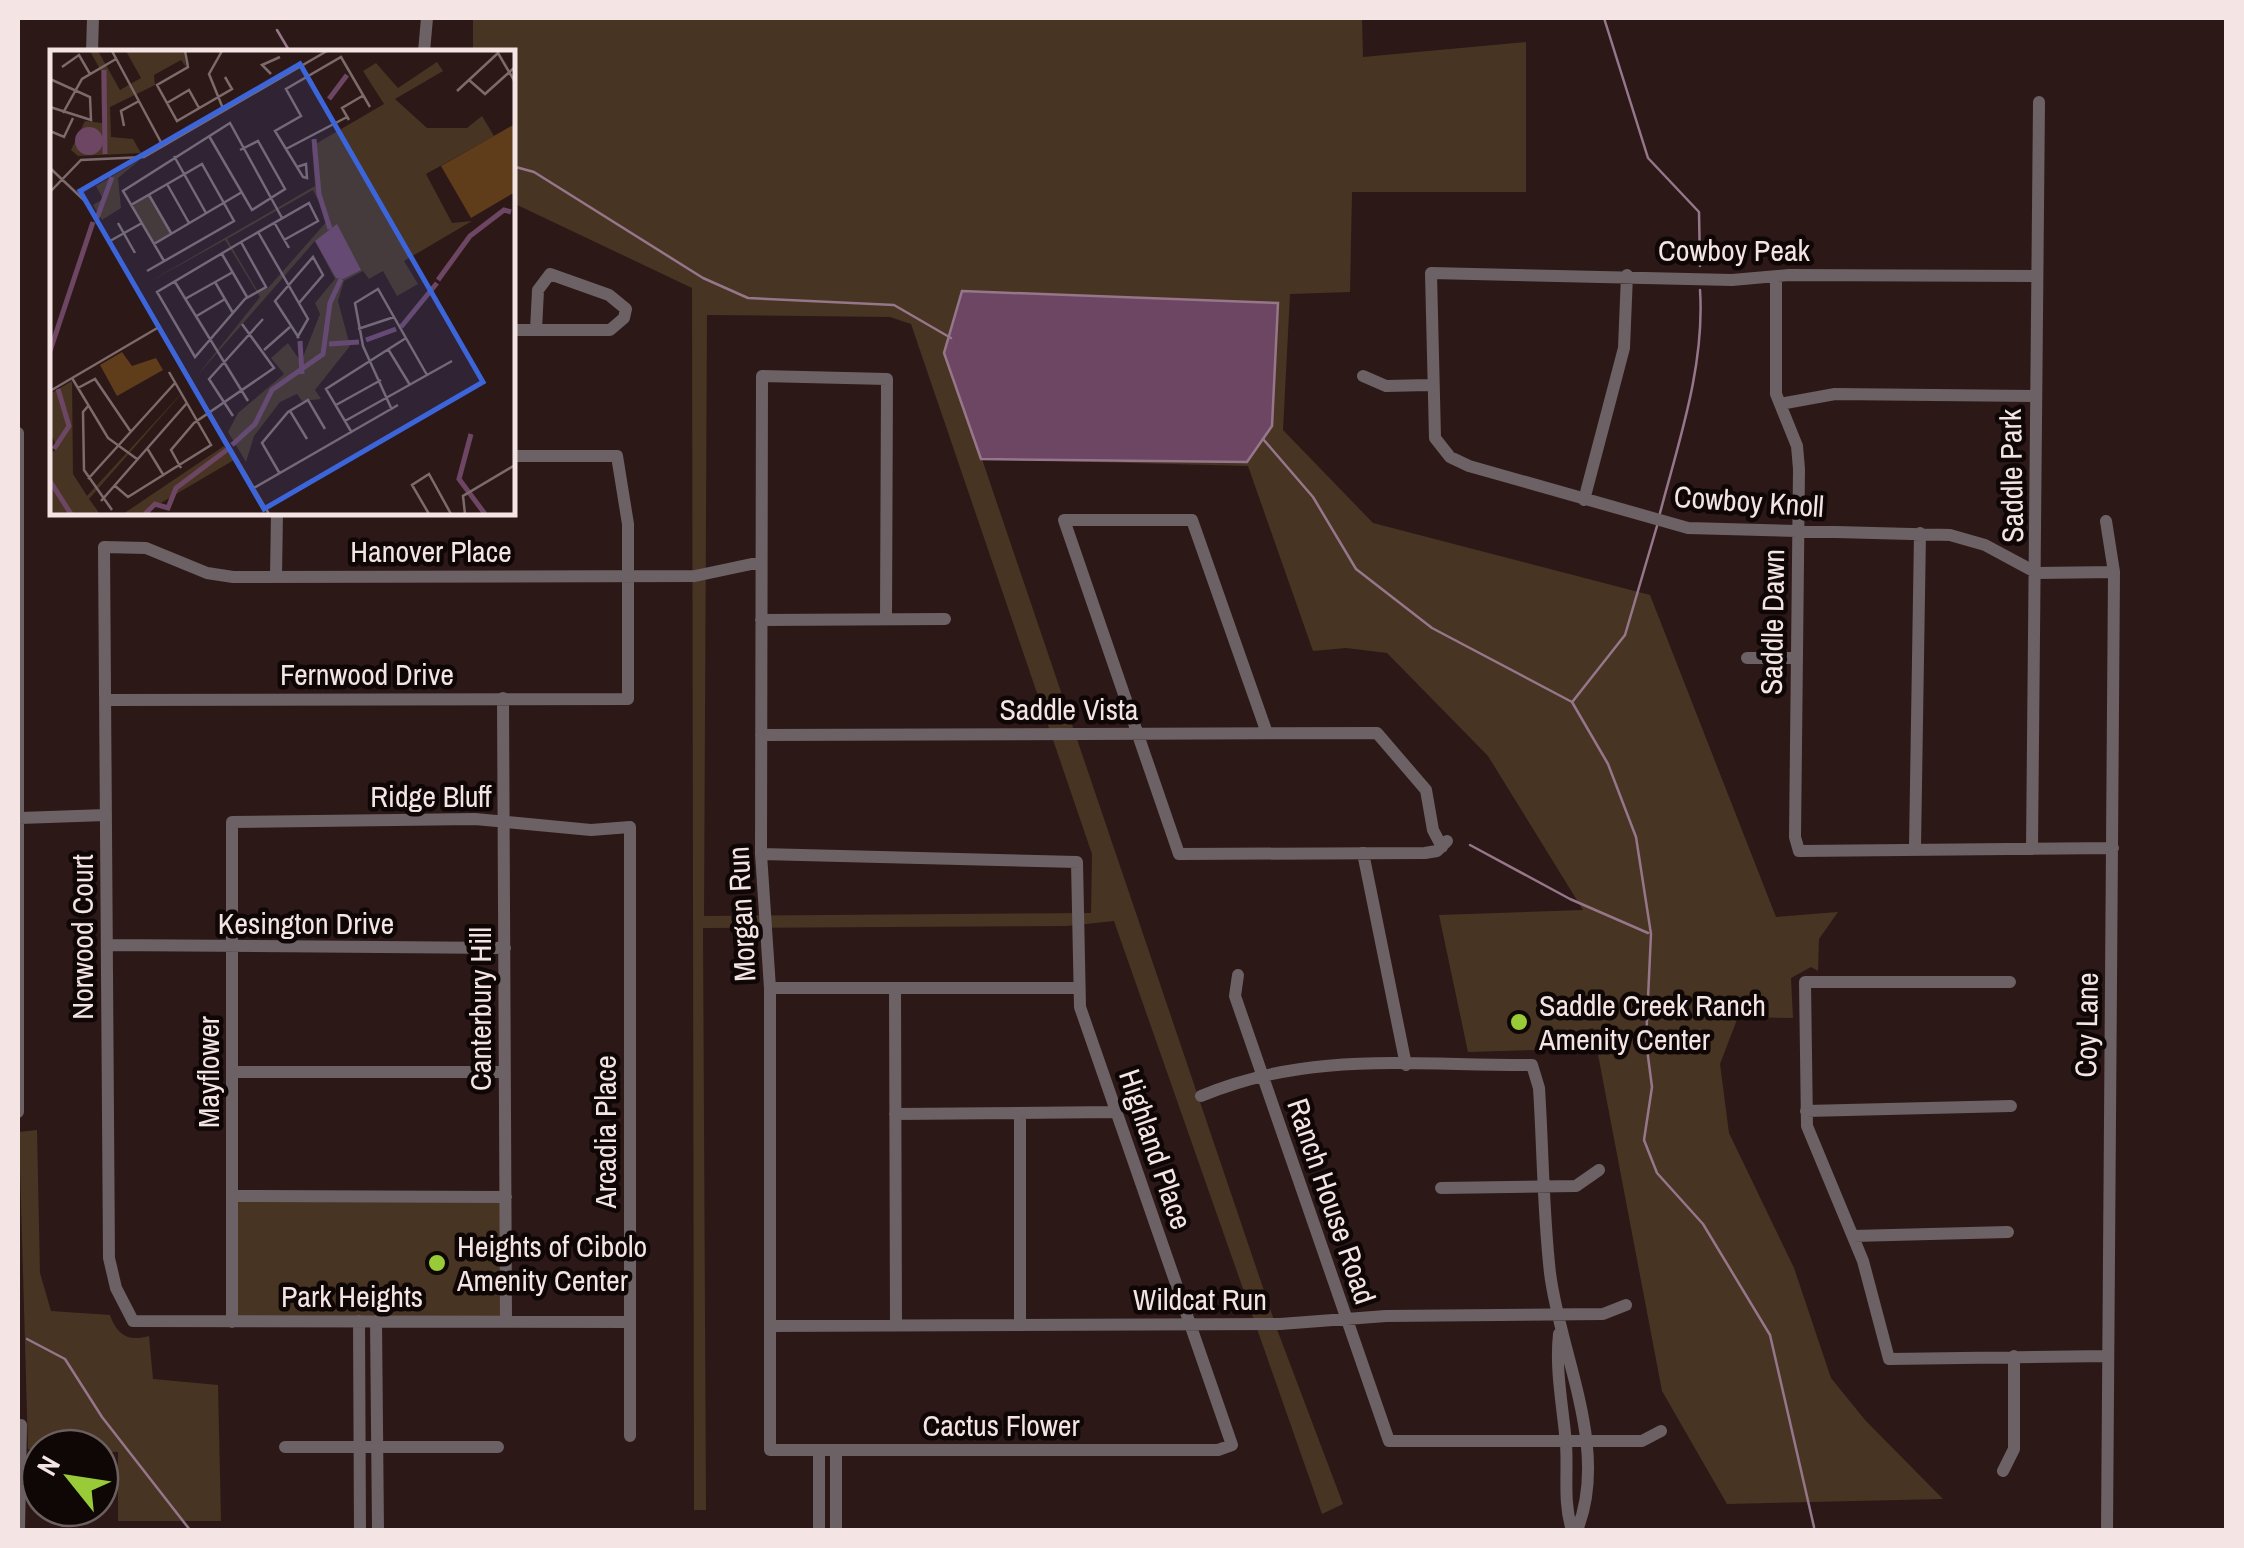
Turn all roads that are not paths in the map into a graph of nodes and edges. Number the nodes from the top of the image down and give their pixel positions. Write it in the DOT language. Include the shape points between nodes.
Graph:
graph roads {
  1 [pos="92,18"];
  2 [pos="427,18"];
  3 [pos="92,50"];
  4 [pos="424,50"];
  5 [pos="2040,102"];
  6 [pos="1431,273"];
  7 [pos="1627,275"];
  8 [pos="2036,276"];
  9 [pos="1776,277"];
  10 [pos="515,330"];
  11 [pos="536,330"];
  12 [pos="1363,376"];
  13 [pos="1430,385"];
  14 [pos="2035,396"];
  15 [pos="1780,404"];
  16 [pos="18,433"];
  17 [pos="515,456"];
  18 [pos="1584,500"];
  19 [pos="278,515"];
  20 [pos="2106,522"];
  21 [pos="18,526"];
  22 [pos="1798,533"];
  23 [pos="1920,533"];
  24 [pos="18,542"];
  25 [pos="104,547"];
  26 [pos="761,562"];
  27 [pos="2114,572"];
  28 [pos="2037,573"];
  29 [pos="276,576"];
  30 [pos="628,576"];
  31 [pos="945,618"];
  32 [pos="886,619"];
  33 [pos="761,620"];
  34 [pos="1747,658"];
  35 [pos="1796,658"];
  36 [pos="503,698"];
  37 [pos="106,700"];
  38 [pos="1266,733"];
  39 [pos="1138,734"];
  40 [pos="761,735"];
  41 [pos="106,814"];
  42 [pos="20,818"];
  43 [pos="505,820"];
  44 [pos="232,822"];
  45 [pos="630,827"];
  46 [pos="1916,848"];
  47 [pos="2113,848"];
  48 [pos="2032,849"];
  49 [pos="1363,853"];
  50 [pos="761,854"];
  51 [pos="108,945"];
  52 [pos="232,948"];
  53 [pos="505,948"];
  54 [pos="18,952"];
  55 [pos="18,973"];
  56 [pos="1238,975"];
  57 [pos="2010,982"];
  58 [pos="770,988"];
  59 [pos="895,988"];
  60 [pos="1076,988"];
  61 [pos="1406,1065"];
  62 [pos="232,1072"];
  63 [pos="506,1072"];
  64 [pos="1261,1074"];
  65 [pos="1201,1096"];
  66 [pos="2010,1106"];
  67 [pos="1806,1111"];
  68 [pos="18,1112"];
  69 [pos="1116,1112"];
  70 [pos="1020,1113"];
  71 [pos="895,1114"];
  72 [pos="1599,1170"];
  73 [pos="1441,1188"];
  74 [pos="1544,1189"];
  75 [pos="233,1196"];
  76 [pos="506,1197"];
  77 [pos="2008,1232"];
  78 [pos="1852,1236"];
  79 [pos="1626,1304"];
  80 [pos="1557,1316"];
  81 [pos="506,1319"];
  82 [pos="1347,1321"];
  83 [pos="133,1322"];
  84 [pos="232,1322"];
  85 [pos="360,1322"];
  86 [pos="376,1322"];
  87 [pos="630,1322"];
  88 [pos="1191,1323"];
  89 [pos="1020,1324"];
  90 [pos="896,1325"];
  91 [pos="770,1326"];
  92 [pos="1560,1331"];
  93 [pos="2014,1356"];
  94 [pos="2108,1356"];
  95 [pos="21,1424"];
  96 [pos="1661,1431"];
  97 [pos="630,1436"];
  98 [pos="1584,1440"];
  99 [pos="1566,1442"];
  100 [pos="1232,1446"];
  101 [pos="285,1447"];
  102 [pos="498,1447"];
  103 [pos="360,1448"];
  104 [pos="378,1448"];
  105 [pos="770,1450"];
  106 [pos="819,1450"];
  107 [pos="836,1450"];
  108 [pos="2003,1471"];
  109 [pos="20,1530"];
  110 [pos="360,1530"];
  111 [pos="378,1530"];
  112 [pos="820,1530"];
  113 [pos="836,1530"];
  114 [pos="1575,1530"];
  115 [pos="2107,1530"];
  1 -- 3 [label="street"];
  2 -- 4 [label="street"];
  5 -- 8 [label="street, Saddle Park"];
  6 -- 7 [label="street, Cowboy Peak"];
  6 -- 13 [label="street, Cowboy Knoll"];
  7 -- 9 [label="street, Cowboy Peak"];
  7 -- 18 [label="street" via="1624,348"];
  8 -- 9 [label="street, Cowboy Peak"];
  8 -- 14 [label="street, Saddle Park"];
  9 -- 15 [label="street, Saddle Dawn"];
  10 -- 11 [label="street"];
  11 -- 11 [label="street" via="610,330 626,309 609,295 550,274 538,290"];
  12 -- 13 [label="street" via="1386,386"];
  13 -- 18 [label="street, Cowboy Knoll" via="1434,438 1450,457"];
  14 -- 15 [label="street" via="1835,394"];
  14 -- 28 [label="street, Saddle Park"];
  15 -- 22 [label="street, Saddle Dawn" via="1799,457"];
  16 -- 21 [label="street"];
  17 -- 30 [label="street" via="617,456 627,498"];
  18 -- 22 [label="street, Cowboy Knoll" via="1688,528"];
  19 -- 29 [label="street"];
  20 -- 27 [label="street, Coy Lane"];
  21 -- 24 [label="street"];
  22 -- 23 [label="street, Cowboy Knoll"];
  22 -- 35 [label="street, Saddle Dawn"];
  23 -- 28 [label="street, Cowboy Knoll" via="1985,545"];
  23 -- 46 [label="street"];
  24 -- 42 [label="street"];
  25 -- 29 [label="street, Hanover Place" via="166,553 207,574"];
  25 -- 37 [label="street, Norwood Court"];
  26 -- 30 [label="street, Hanover Place" via="700,576"];
  26 -- 32 [label="street, Morgan Run" via="762,376 888,378"];
  26 -- 33 [label="street, Morgan Run"];
  27 -- 28 [label="street, Cowboy Knoll"];
  27 -- 47 [label="street, Coy Lane"];
  28 -- 48 [label="street, Saddle Park"];
  29 -- 30 [label="street, Hanover Place"];
  30 -- 36 [label="street, Fernwood Drive" via="628,698"];
  31 -- 32 [label="street"];
  32 -- 33 [label="street"];
  33 -- 40 [label="street, Morgan Run"];
  34 -- 35 [label="street"];
  35 -- 46 [label="street, Saddle Dawn" via="1799,851"];
  36 -- 37 [label="street, Fernwood Drive"];
  36 -- 43 [label="street, Canterbury Hill"];
  37 -- 41 [label="street, Norwood Court"];
  38 -- 39 [label="street, Saddle Vista"];
  38 -- 39 [label="street" via="1192,520 1064,520"];
  38 -- 49 [label="street, Saddle Vista" via="1377,733 1426,790 1433,830 1444,844 1425,853"];
  39 -- 40 [label="street, Saddle Vista"];
  39 -- 49 [label="street" via="1179,854"];
  40 -- 50 [label="street, Morgan Run"];
  41 -- 42 [label="street"];
  41 -- 51 [label="street, Norwood Court"];
  42 -- 54 [label="street"];
  43 -- 44 [label="street, Ridge Bluff"];
  43 -- 45 [label="street, Ridge Bluff" via="591,830"];
  43 -- 53 [label="street, Canterbury Hill"];
  44 -- 52 [label="street, Mayflower"];
  45 -- 87 [label="street, Arcadia Place"];
  46 -- 48 [label="street"];
  47 -- 48 [label="street"];
  47 -- 94 [label="street, Coy Lane"];
  49 -- 61 [label="street"];
  50 -- 58 [label="street, Morgan Run"];
  50 -- 60 [label="street, Highland Place" via="1077,862"];
  51 -- 52 [label="street, Kesington Drive"];
  51 -- 83 [label="street, Norwood Court" via="110,1258"];
  52 -- 53 [label="street, Kesington Drive"];
  52 -- 62 [label="street, Mayflower"];
  53 -- 63 [label="street, Canterbury Hill"];
  54 -- 55 [label="street"];
  55 -- 68 [label="street"];
  56 -- 64 [label="street, Ranch House Road" via="1235,996"];
  57 -- 67 [label="street" via="1805,982"];
  58 -- 59 [label="street"];
  58 -- 91 [label="street, Morgan Run"];
  59 -- 60 [label="street"];
  59 -- 71 [label="street"];
  60 -- 69 [label="street, Highland Place"];
  61 -- 64 [label="street" via="1311,1064"];
  61 -- 74 [label="street" via="1532,1066 1540,1088"];
  62 -- 63 [label="street"];
  62 -- 75 [label="street, Mayflower"];
  63 -- 76 [label="street, Canterbury Hill"];
  64 -- 65 [label="street"];
  64 -- 82 [label="street, Ranch House Road"];
  66 -- 67 [label="street"];
  67 -- 78 [label="street" via="1815,1151"];
  69 -- 70 [label="street"];
  69 -- 88 [label="street, Highland Place"];
  70 -- 71 [label="street"];
  70 -- 89 [label="street"];
  71 -- 90 [label="street"];
  72 -- 74 [label="street" via="1576,1186"];
  73 -- 74 [label="street"];
  74 -- 80 [label="street"];
  75 -- 76 [label="street"];
  75 -- 84 [label="street, Mayflower"];
  76 -- 81 [label="street, Canterbury Hill"];
  77 -- 78 [label="street"];
  78 -- 93 [label="street" via="1889,1358"];
  79 -- 80 [label="street, Wildcat Run" via="1603,1314"];
  80 -- 82 [label="street, Wildcat Run"];
  80 -- 92 [label="street"];
  81 -- 86 [label="street, Park Heights"];
  81 -- 87 [label="street, Park Heights"];
  82 -- 88 [label="street, Wildcat Run"];
  82 -- 99 [label="street, Ranch House Road" via="1390,1441"];
  83 -- 84 [label="street, Park Heights"];
  84 -- 85 [label="street, Park Heights"];
  85 -- 86 [label="street, Park Heights"];
  85 -- 103 [label="street"];
  86 -- 104 [label="street"];
  87 -- 97 [label="street, Arcadia Place"];
  88 -- 89 [label="street, Wildcat Run"];
  88 -- 100 [label="street, Highland Place"];
  89 -- 90 [label="street, Wildcat Run"];
  90 -- 91 [label="street, Wildcat Run"];
  91 -- 105 [label="street, Morgan Run"];
  92 -- 98 [label="street"];
  92 -- 99 [label="street" via="1556,1361"];
  93 -- 94 [label="street"];
  93 -- 108 [label="street" via="2014,1449"];
  94 -- 115 [label="street, Coy Lane"];
  95 -- 109 [label="street"];
  96 -- 98 [label="street" via="1642,1441"];
  98 -- 99 [label="street"];
  98 -- 114 [label="street" via="1585,1512"];
  99 -- 114 [label="street" via="1566,1511"];
  100 -- 107 [label="street, Cactus Flower"];
  101 -- 103 [label="street"];
  102 -- 104 [label="street"];
  103 -- 104 [label="street"];
  103 -- 110 [label="street"];
  104 -- 111 [label="street"];
  105 -- 106 [label="street, Cactus Flower"];
  106 -- 107 [label="street, Cactus Flower"];
  106 -- 112 [label="street"];
  107 -- 113 [label="street"];
}
